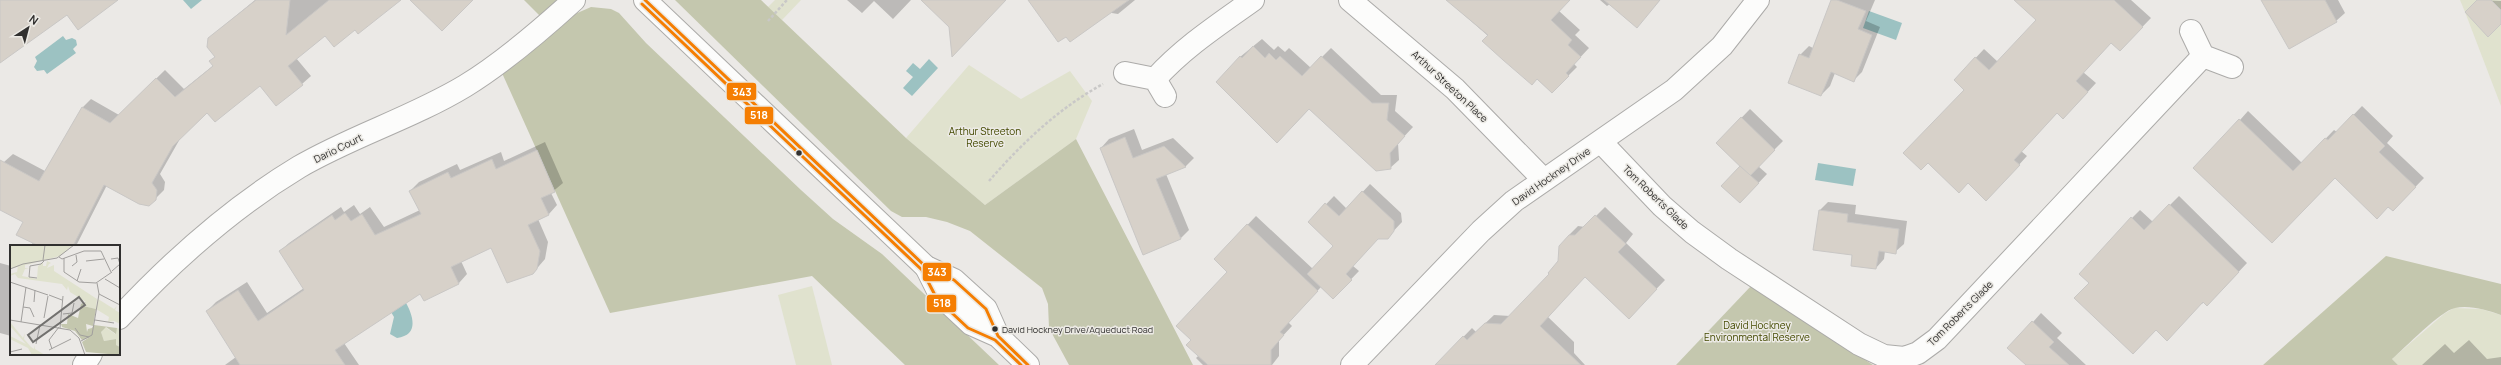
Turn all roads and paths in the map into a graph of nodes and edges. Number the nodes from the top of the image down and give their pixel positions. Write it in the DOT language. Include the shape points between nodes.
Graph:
graph roads {
  1 [pos="574,0"];
  2 [pos="645,0"];
  3 [pos="787,0"];
  4 [pos="1253,0"];
  5 [pos="1350,0"];
  6 [pos="1758,0"];
  7 [pos="768,21"];
  8 [pos="2191,31"];
  9 [pos="2203,56"];
  10 [pos="2232,67"];
  11 [pos="1125,74"];
  12 [pos="1601,142"];
  13 [pos="1543,179"];
  14 [pos="989,181"];
  15 [pos="120,317"];
  16 [pos="90,355"];
  17 [pos="84,365"];
  18 [pos="1028,365"];
  19 [pos="1352,365"];
  1 -- 15 [label="street, Dario Court" via="523,45 464,86 350,141 261,191 185,251"];
  2 -- 18 [label="street" via="926,267 954,280 986,309 998,336"];
  3 -- 7 [label="path"];
  4 -- 11 [label="street" via="1193,41 1176,56 1160,88"];
  5 -- 13 [label="street, Arthur Streeton Place" via="1455,89"];
  6 -- 12 [label="street, David Hockney Drive" via="1726,40 1697,70 1674,90"];
  8 -- 9 [label="street"];
  9 -- 10 [label="street"];
  9 -- 12 [label="street, Tom Roberts Glade" via="1937,339 1918,353 1904,358 1884,356 1859,344 1729,259 1662,206"];
  11 -- 14 [label="path" via="1078,99 1054,116 1009,157"];
  12 -- 13 [label="street, David Hockney Drive"];
  13 -- 19 [label="street, David Hockney Drive" via="1481,231"];
  16 -- 17 [label="street"];
}
